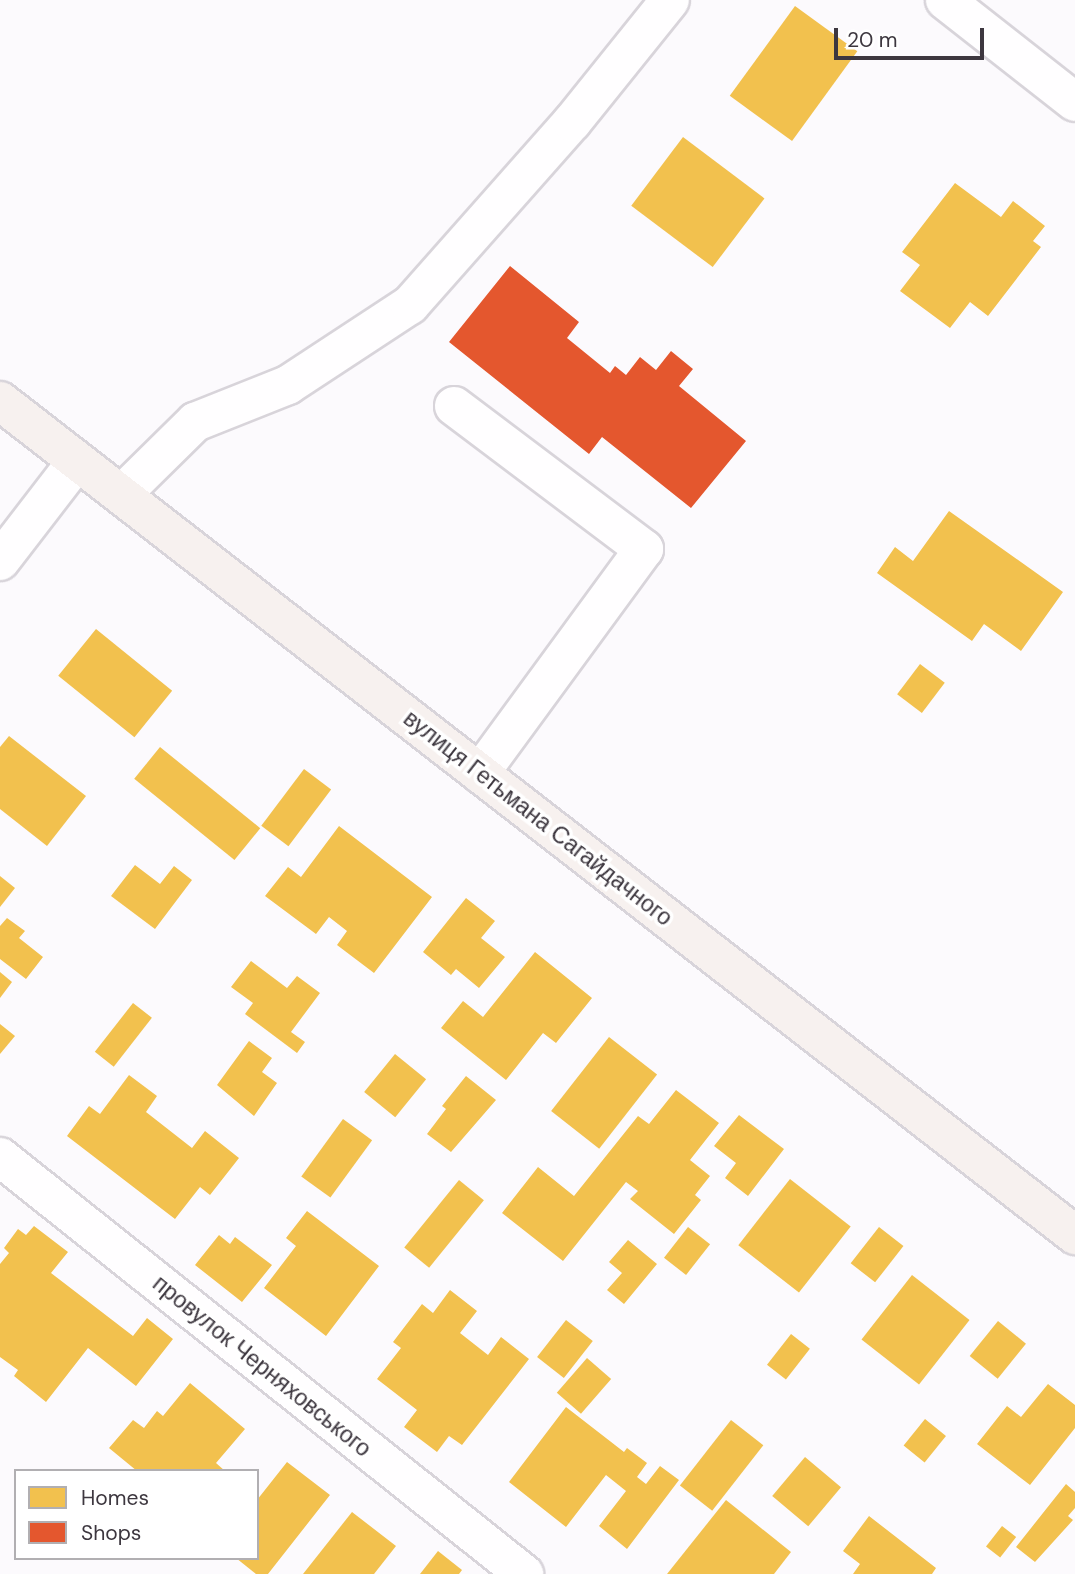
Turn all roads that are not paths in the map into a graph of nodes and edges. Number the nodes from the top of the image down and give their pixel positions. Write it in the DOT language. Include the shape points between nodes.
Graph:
graph roads {
  1 [pos="670,0"];
  2 [pos="945,0"];
  3 [pos="1075,102"];
  4 [pos="0,401"];
  5 [pos="454,405"];
  6 [pos="77,461"];
  7 [pos="121,494"];
  8 [pos="0,561"];
  9 [pos="480,772"];
  10 [pos="0,1157"];
  11 [pos="1075,1235"];
  12 [pos="524,1574"];
  1 -- 7 [label="street" via="572,122 410,305 288,385 195,422"];
  2 -- 3 [label="street"];
  4 -- 6 [label="main road, вулиця Гетьмана Сагайдачного"];
  5 -- 9 [label="street" via="644,549"];
  6 -- 7 [label="main road, вулиця Гетьмана Сагайдачного"];
  6 -- 8 [label="street"];
  7 -- 9 [label="main road, вулиця Гетьмана Сагайдачного"];
  9 -- 11 [label="main road, вулиця Гетьмана Сагайдачного"];
  10 -- 12 [label="street, провулок Черняховського"];
}
